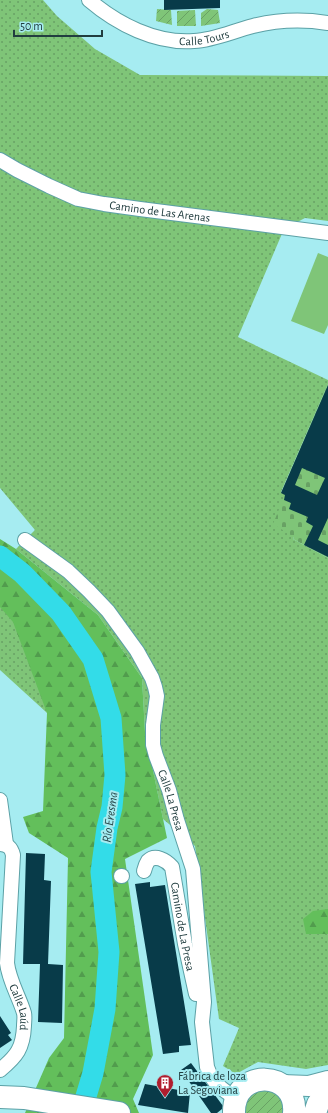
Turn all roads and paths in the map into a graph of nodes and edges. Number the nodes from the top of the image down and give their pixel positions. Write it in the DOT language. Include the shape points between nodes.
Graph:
graph roads {
  1 [pos="89,0"];
  2 [pos="328,23"];
  3 [pos="0,160"];
  4 [pos="328,233"];
  5 [pos="24,540"];
  6 [pos="0,800"];
  7 [pos="3,844"];
  8 [pos="144,870"];
  9 [pos="202,1022"];
  10 [pos="0,1070"];
  11 [pos="328,1081"];
  12 [pos="282,1085"];
  13 [pos="328,1091"];
  14 [pos="8,1104"];
  15 [pos="235,1106"];
  16 [pos="301,1112"];
  17 [pos="49,1113"];
  18 [pos="119,1113"];
  1 -- 2 [label="street, Calle Tours" via="112,17 144,33 184,41 209,39 275,22 311,20"];
  3 -- 4 [label="street, Camino de Las Arenas" via="78,199"];
  5 -- 9 [label="street, Calle La Presa" via="68,571 108,611 137,651 152,678 157,696 153,720 153,745 193,869 204,1002"];
  6 -- 7 [label="street, Calle Laúd"];
  7 -- 10 [label="street, Calle Laúd" via="11,848 13,855 8,969 24,1015 20,1048"];
  8 -- 9 [label="street, Camino de La Presa" via="149,861 157,858 172,866"];
  9 -- 15 [label="street, Calle La Presa" via="209,1074"];
  11 -- 12 [label="main road" via="309,1086"];
  12 -- 15 [label="main road" via="264,1079 252,1081 242,1088"];
  12 -- 16 [label="main road"];
  13 -- 16 [label="main road" via="318,1104"];
  14 -- 17 [label="main road"];
  14 -- 18 [label="main road"];
}
